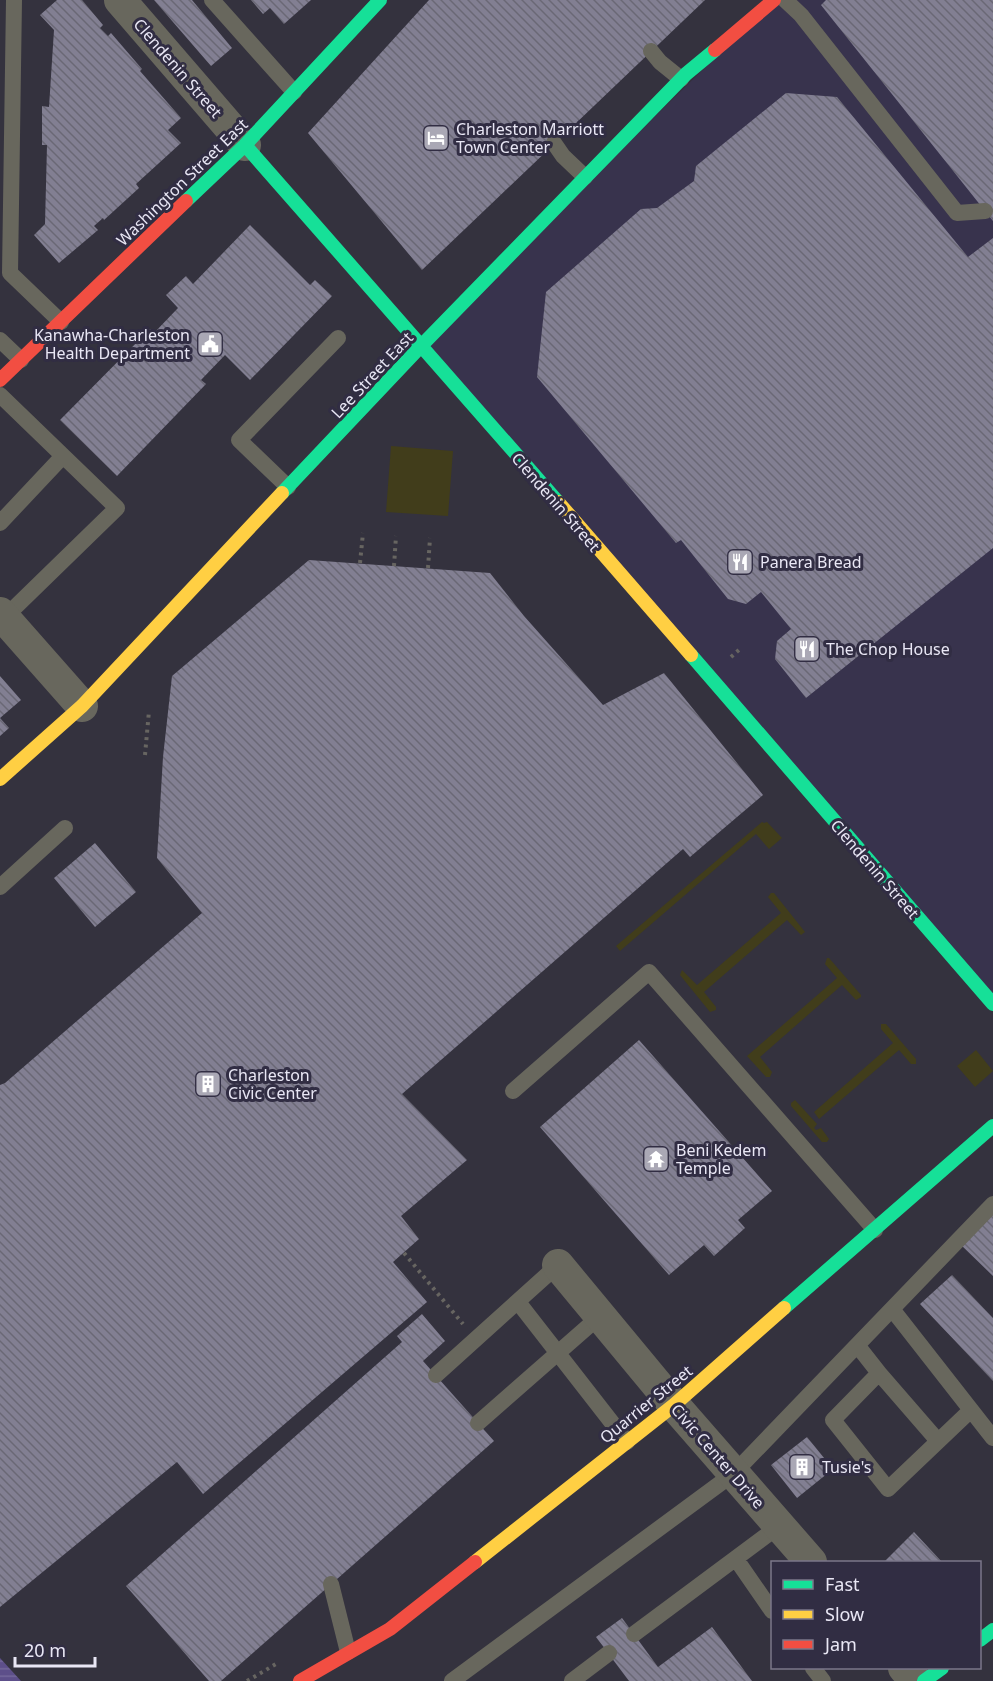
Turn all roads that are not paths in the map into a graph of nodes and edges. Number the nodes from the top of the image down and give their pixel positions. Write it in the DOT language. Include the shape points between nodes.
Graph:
graph roads {
  1 [pos="14,0"];
  2 [pos="120,0"];
  3 [pos="212,0"];
  4 [pos="380,0"];
  5 [pos="774,0"];
  6 [pos="785,0"];
  7 [pos="651,51"];
  8 [pos="681,79"];
  9 [pos="294,92"];
  10 [pos="554,143"];
  11 [pos="245,145"];
  12 [pos="585,177"];
  13 [pos="985,211"];
  14 [pos="61,322"];
  15 [pos="338,338"];
  16 [pos="0,340"];
  17 [pos="422,345"];
  18 [pos="21,360"];
  19 [pos="0,380"];
  20 [pos="0,395"];
  21 [pos="63,456"];
  22 [pos="288,487"];
  23 [pos="0,523"];
  24 [pos="2,616"];
  25 [pos="82,706"];
  26 [pos="0,779"];
  27 [pos="65,828"];
  28 [pos="0,887"];
  29 [pos="990,994"];
  30 [pos="513,1091"];
  31 [pos="993,1126"];
  32 [pos="993,1204"];
  33 [pos="875,1230"];
  34 [pos="558,1265"];
  35 [pos="518,1302"];
  36 [pos="892,1309"];
  37 [pos="600,1316"];
  38 [pos="857,1346"];
  39 [pos="558,1353"];
  40 [pos="879,1373"];
  41 [pos="436,1375"];
  42 [pos="674,1405"];
  43 [pos="971,1410"];
  44 [pos="478,1423"];
  45 [pos="993,1438"];
  46 [pos="938,1441"];
  47 [pos="627,1442"];
  48 [pos="733,1474"];
  49 [pos="779,1526"];
  50 [pos="736,1559"];
  51 [pos="809,1561"];
  52 [pos="331,1584"];
  53 [pos="771,1610"];
  54 [pos="993,1630"];
  55 [pos="634,1634"];
  56 [pos="981,1639"];
  57 [pos="348,1652"];
  58 [pos="609,1653"];
  59 [pos="814,1669"];
  60 [pos="905,1669"];
  61 [pos="941,1669"];
  62 [pos="300,1681"];
  63 [pos="452,1681"];
  64 [pos="572,1681"];
  65 [pos="823,1681"];
  66 [pos="916,1681"];
  67 [pos="924,1681"];
  1 -- 14 [label="lane" via="10,273"];
  2 -- 11 [label="street, Clendenin Street"];
  3 -- 9 [label="lane"];
  4 -- 9 [label="main road, Washington Street East"];
  5 -- 8 [label="main road, Lee Street East"];
  6 -- 13 [label="lane" via="816,33 957,213"];
  7 -- 8 [label="lane"];
  8 -- 12 [label="main road, Lee Street East"];
  9 -- 11 [label="main road, Washington Street East"];
  10 -- 12 [label="lane"];
  11 -- 14 [label="main road, Washington Street East"];
  11 -- 17 [label="main road, Clendenin Street"];
  12 -- 17 [label="main road, Lee Street East"];
  14 -- 18 [label="main road, Washington Street East"];
  15 -- 22 [label="lane" via="239,440"];
  16 -- 18 [label="lane"];
  17 -- 22 [label="main road, Lee Street East"];
  17 -- 29 [label="main road, Clendenin Street"];
  18 -- 19 [label="main road, Washington Street East"];
  20 -- 21 [label="lane"];
  21 -- 23 [label="lane"];
  21 -- 24 [label="lane" via="117,508"];
  22 -- 25 [label="main road, Lee Street East"];
  24 -- 25 [label="street"];
  25 -- 26 [label="main road, Lee Street East"];
  27 -- 28 [label="lane"];
  30 -- 33 [label="lane" via="649,972"];
  31 -- 33 [label="main road, Quarrier Street"];
  32 -- 36 [label="lane"];
  33 -- 42 [label="main road, Quarrier Street"];
  34 -- 35 [label="lane"];
  34 -- 37 [label="street, Civic Center Drive"];
  35 -- 39 [label="lane"];
  35 -- 41 [label="lane"];
  36 -- 38 [label="lane"];
  36 -- 43 [label="lane"];
  37 -- 39 [label="lane"];
  37 -- 42 [label="street, Civic Center Drive"];
  38 -- 40 [label="lane"];
  38 -- 48 [label="lane"];
  39 -- 44 [label="lane"];
  39 -- 47 [label="lane"];
  40 -- 46 [label="lane"];
  40 -- 46 [label="lane" via="833,1420 888,1489"];
  42 -- 47 [label="main road, Quarrier Street"];
  42 -- 48 [label="street, Civic Center Drive"];
  43 -- 45 [label="lane"];
  43 -- 46 [label="lane"];
  47 -- 57 [label="main road, Quarrier Street" via="390,1629"];
  48 -- 49 [label="street, Civic Center Drive"];
  48 -- 63 [label="lane"];
  49 -- 50 [label="lane"];
  49 -- 51 [label="street, Civic Center Drive"];
  50 -- 53 [label="lane"];
  50 -- 55 [label="lane"];
  52 -- 57 [label="lane"];
  54 -- 56 [label="main road"];
  57 -- 62 [label="main road, Quarrier Street"];
  58 -- 64 [label="lane"];
  59 -- 65 [label="lane"];
  60 -- 66 [label="street"];
  61 -- 67 [label="main road"];
}
